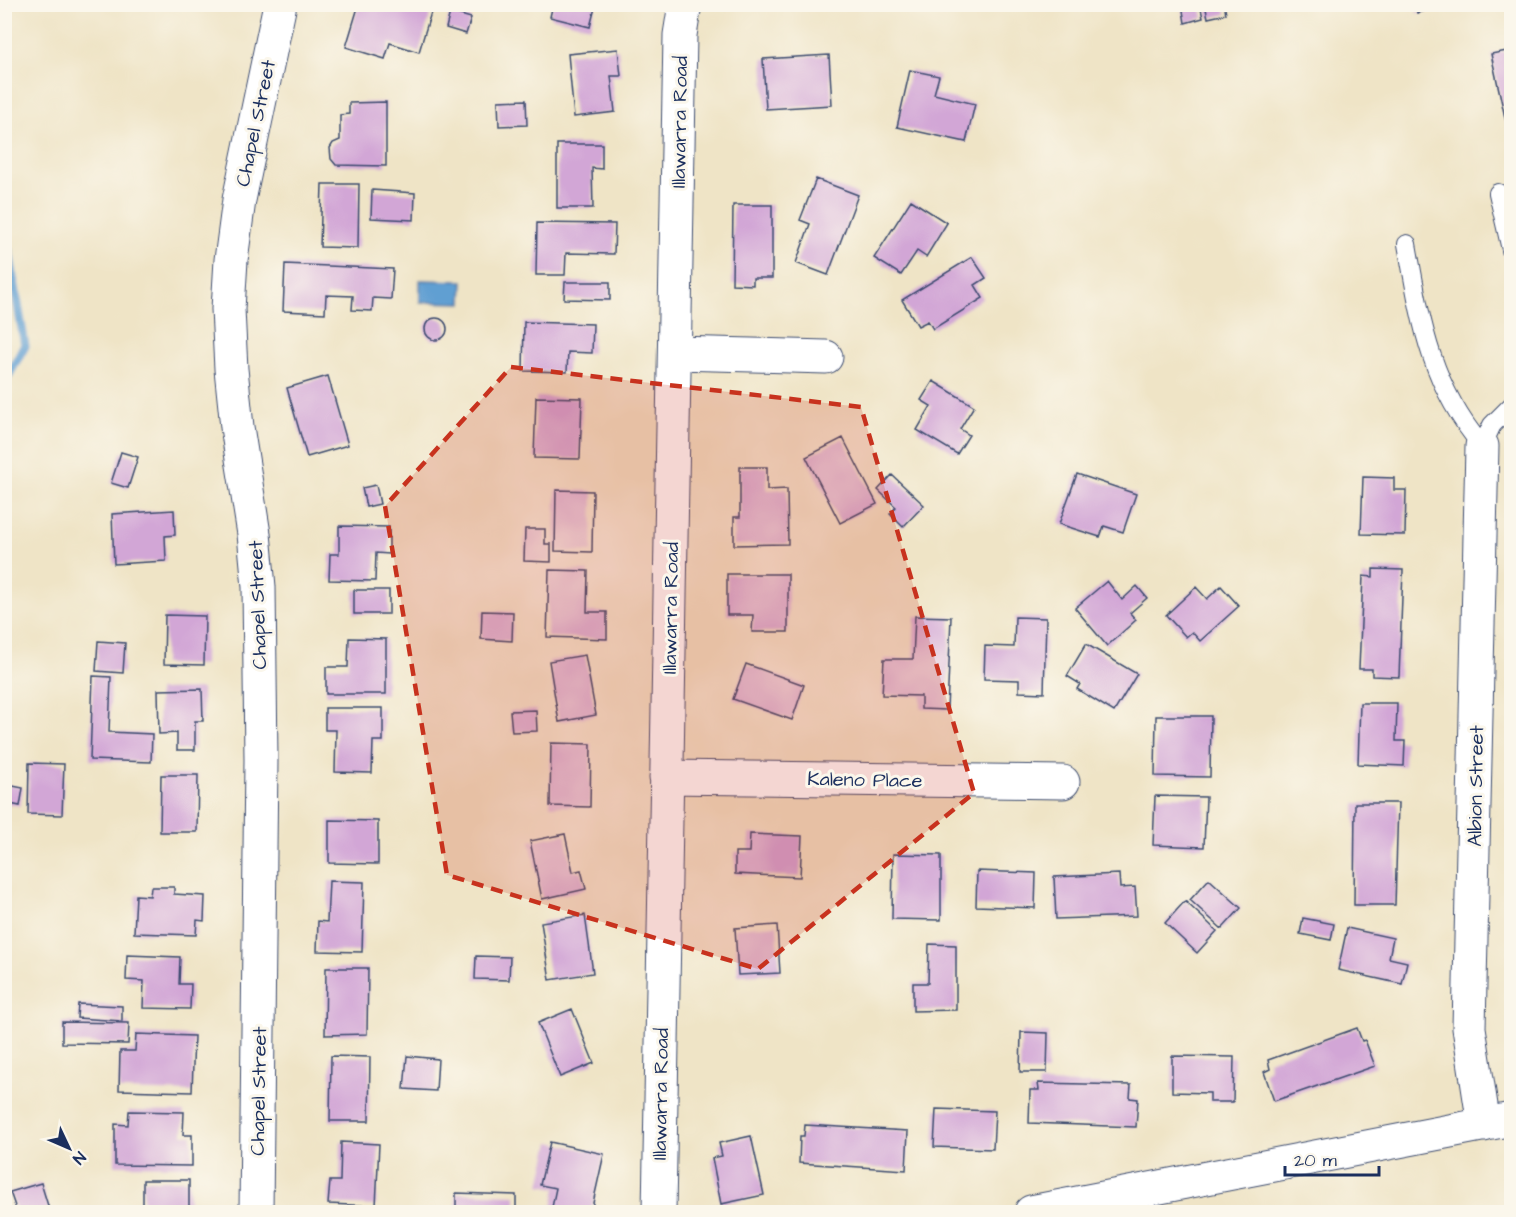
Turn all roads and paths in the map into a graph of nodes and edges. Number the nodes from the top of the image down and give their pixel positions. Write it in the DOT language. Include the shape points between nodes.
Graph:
graph roads {
  1 [pos="280,4"];
  2 [pos="685,4"];
  3 [pos="1498,193"];
  4 [pos="1407,244"];
  5 [pos="1512,254"];
  6 [pos="676,353"];
  7 [pos="826,357"];
  8 [pos="1511,404"];
  9 [pos="1482,446"];
  10 [pos="666,777"];
  11 [pos="1063,782"];
  12 [pos="1498,1122"];
  13 [pos="256,1212"];
  14 [pos="658,1212"];
  15 [pos="1031,1212"];
  1 -- 13 [label="street, Chapel Street" via="239,200 228,309 237,427 259,587"];
  2 -- 6 [label="street, Illawarra Road" via="680,46"];
  3 -- 5 [label="lane"];
  4 -- 9 [label="lane" via="1432,360 1464,424"];
  6 -- 7 [label="street"];
  6 -- 10 [label="street, Illawarra Road"];
  8 -- 9 [label="lane" via="1492,425"];
  9 -- 12 [label="street, Albion Street" via="1469,1028"];
  10 -- 11 [label="street, Kaleno Place"];
  10 -- 14 [label="street, Illawarra Road"];
  12 -- 15 [label="street"];
}
